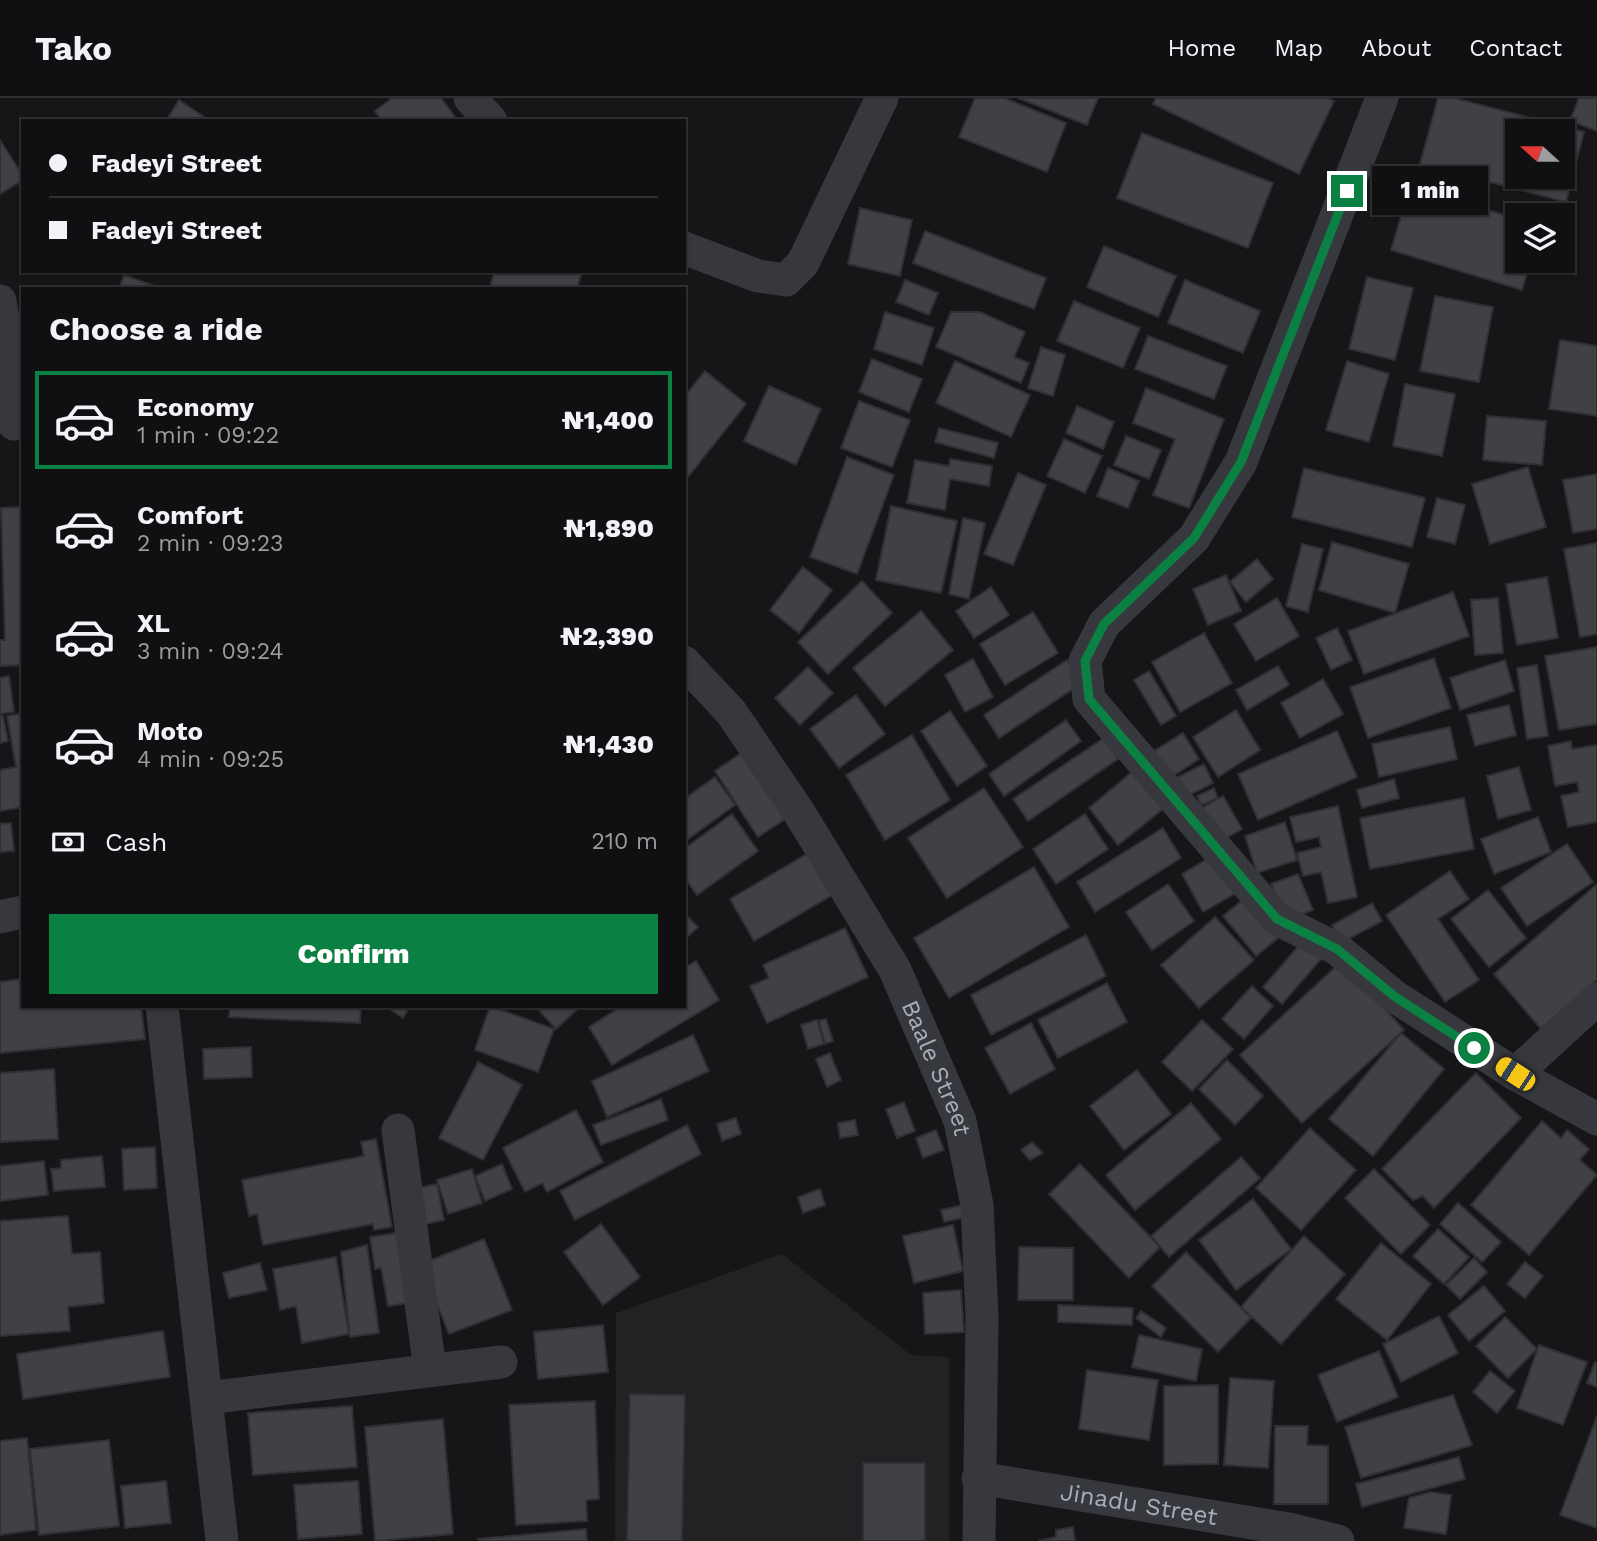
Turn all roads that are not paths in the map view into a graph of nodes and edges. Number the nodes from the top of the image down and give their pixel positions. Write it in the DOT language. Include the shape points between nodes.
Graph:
graph roads {
  1 [pos="470,98"];
  2 [pos="882,98"];
  3 [pos="1382,98"];
  4 [pos="489,119"];
  5 [pos="686,249"];
  6 [pos="0,301"];
  7 [pos="12,425"];
  8 [pos="686,664"];
  9 [pos="21,912"];
  10 [pos="0,917"];
  11 [pos="1597,999"];
  12 [pos="162,1008"];
  13 [pos="1515,1074"];
  14 [pos="1597,1119"];
  15 [pos="398,1130"];
  16 [pos="501,1362"];
  17 [pos="430,1370"];
  18 [pos="207,1398"];
  19 [pos="978,1478"];
  20 [pos="222,1541"];
  21 [pos="979,1541"];
  22 [pos="1338,1541"];
  1 -- 4 [label="street"];
  2 -- 5 [label="street" via="803,263 786,280 758,276"];
  3 -- 13 [label="street" via="1241,462 1194,538 1104,624 1085,661 1089,699 1277,919 1337,949 1394,996"];
  6 -- 7 [label="street" via="9,356"];
  8 -- 19 [label="street, Baale Street" via="731,712 800,814 895,970 960,1121 977,1205 982,1317"];
  9 -- 10 [label="street"];
  11 -- 13 [label="street"];
  12 -- 18 [label="street"];
  13 -- 14 [label="street"];
  15 -- 17 [label="street"];
  16 -- 17 [label="street"];
  17 -- 18 [label="street"];
  18 -- 20 [label="street"];
  19 -- 21 [label="street, Baale Street"];
  19 -- 22 [label="street, Jinadu Street"];
}
